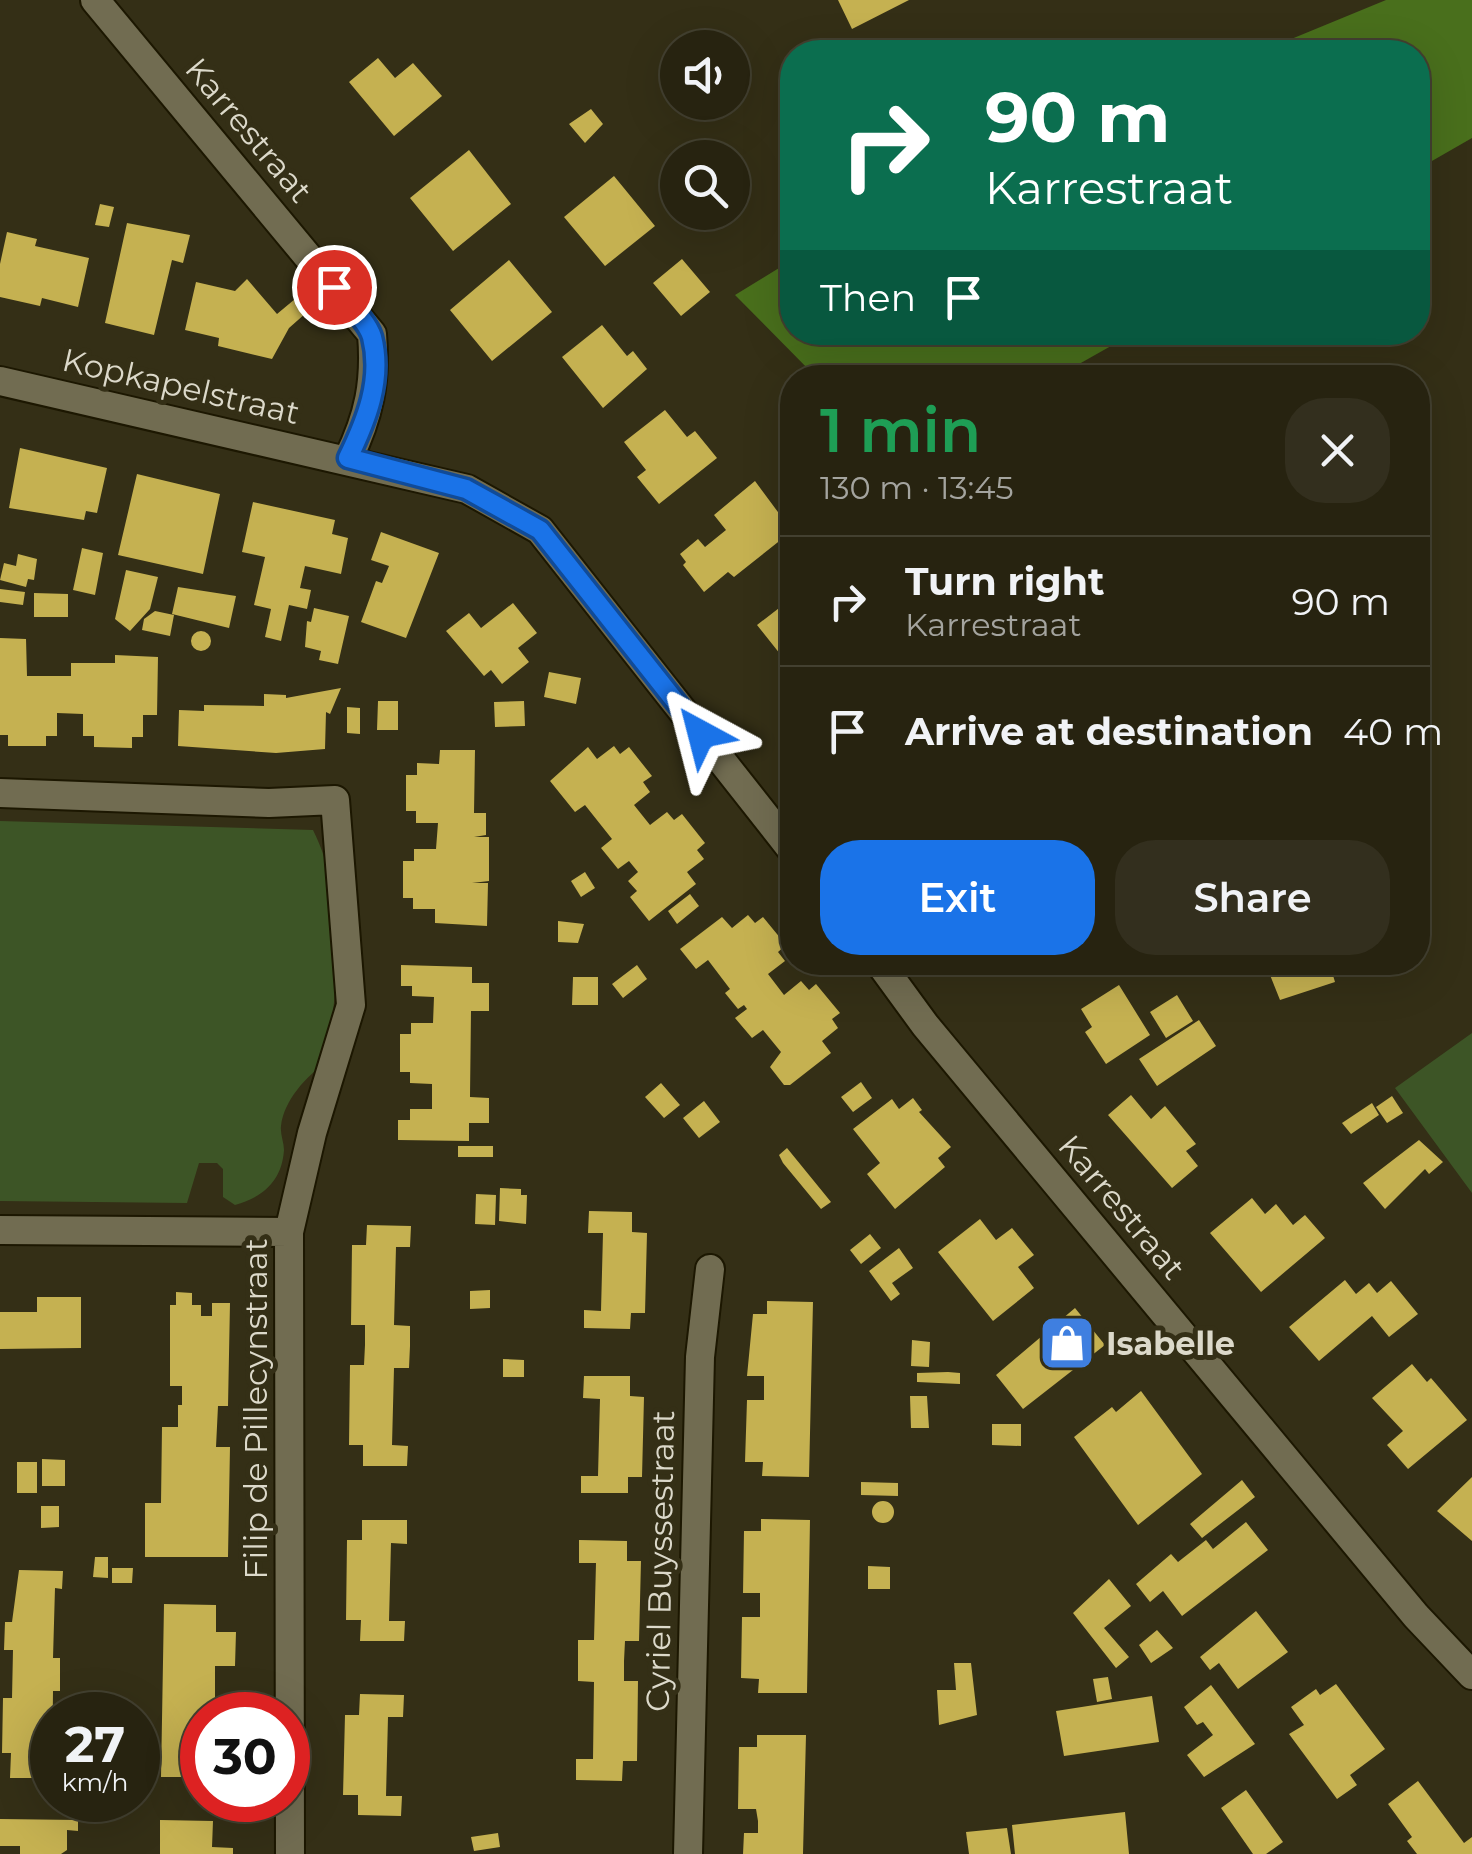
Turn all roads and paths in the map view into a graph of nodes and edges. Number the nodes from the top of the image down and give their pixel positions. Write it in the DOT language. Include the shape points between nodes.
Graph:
graph roads {
  1 [pos="95,0"];
  2 [pos="0,381"];
  3 [pos="348,458"];
  4 [pos="0,793"];
  5 [pos="780,835"];
  6 [pos="888,975"];
  7 [pos="0,1230"];
  8 [pos="289,1232"];
  9 [pos="710,1270"];
  10 [pos="1472,1675"];
  11 [pos="290,1854"];
  12 [pos="688,1854"];
  1 -- 3 [label="street, Karrestraat" via="372,334 375,376 367,420"];
  2 -- 3 [label="street, Kopkapelstraat"];
  3 -- 5 [label="street" via="466,489 540,530"];
  4 -- 8 [label="street, Filip de Pillecynstraat" via="335,800 351,1005"];
  6 -- 10 [label="street, Karrestraat" via="1416,1616"];
  7 -- 8 [label="street"];
  8 -- 11 [label="street, Filip de Pillecynstraat"];
  9 -- 12 [label="street, Cyriel Buyssestraat" via="700,1358"];
}
